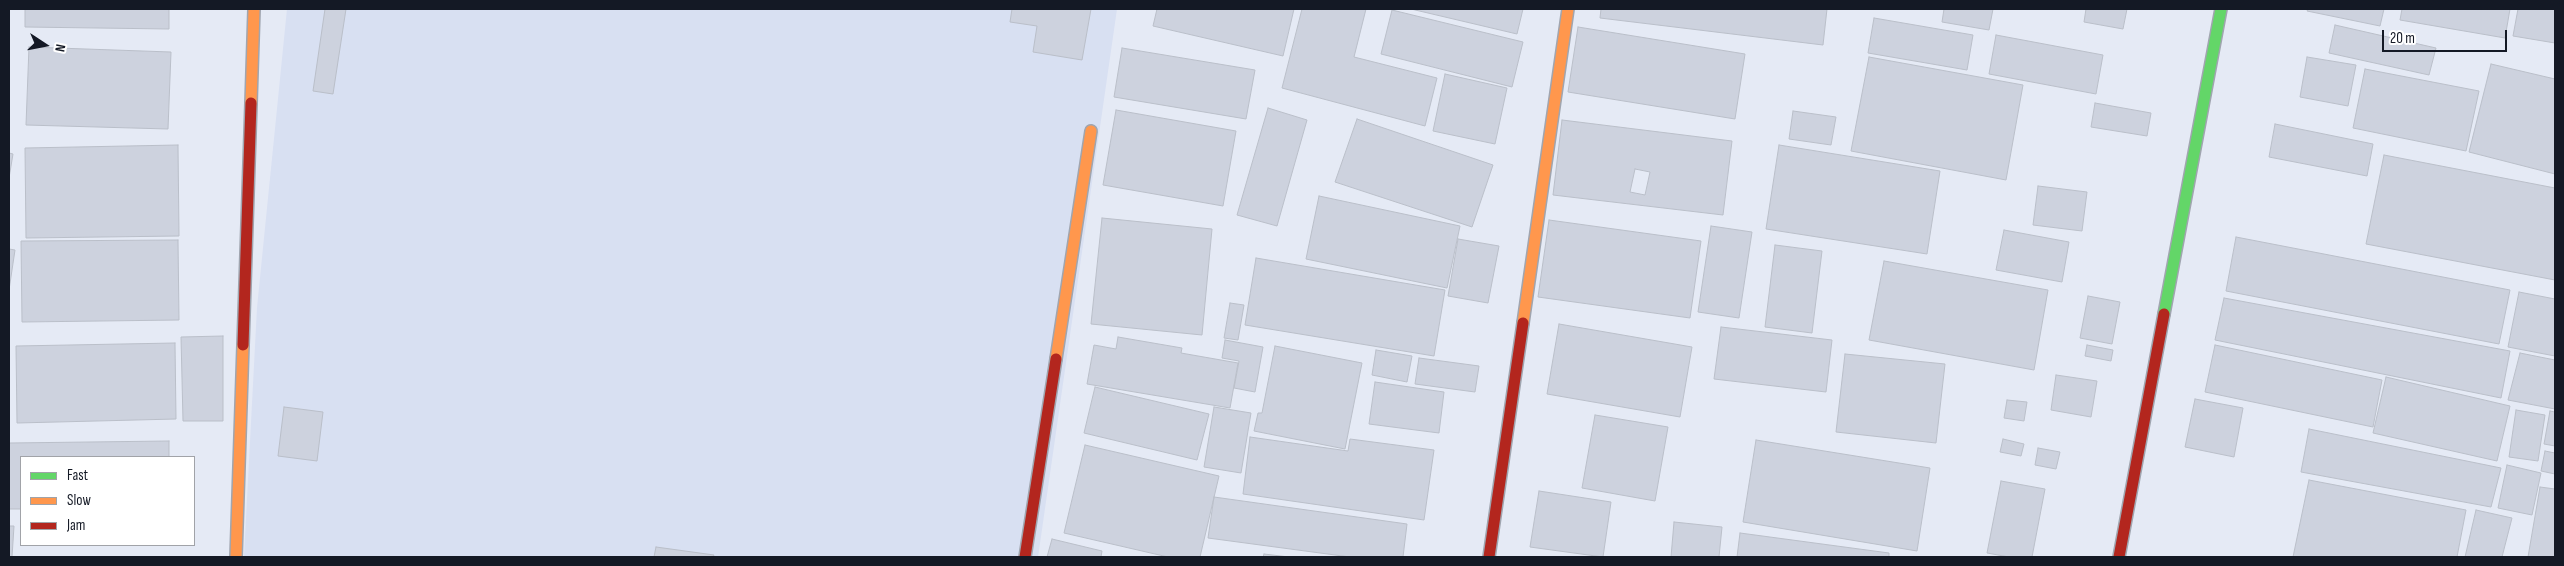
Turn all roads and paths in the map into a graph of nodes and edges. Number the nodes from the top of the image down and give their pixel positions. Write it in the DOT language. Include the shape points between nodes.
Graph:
graph roads {
  1 [pos="254,9"];
  2 [pos="1568,9"];
  3 [pos="2221,9"];
  4 [pos="1091,131"];
  5 [pos="236,557"];
  6 [pos="1024,557"];
  7 [pos="1489,557"];
  8 [pos="2119,557"];
  1 -- 5 [label="street"];
  2 -- 7 [label="street"];
  3 -- 8 [label="street"];
  4 -- 6 [label="street"];
}
